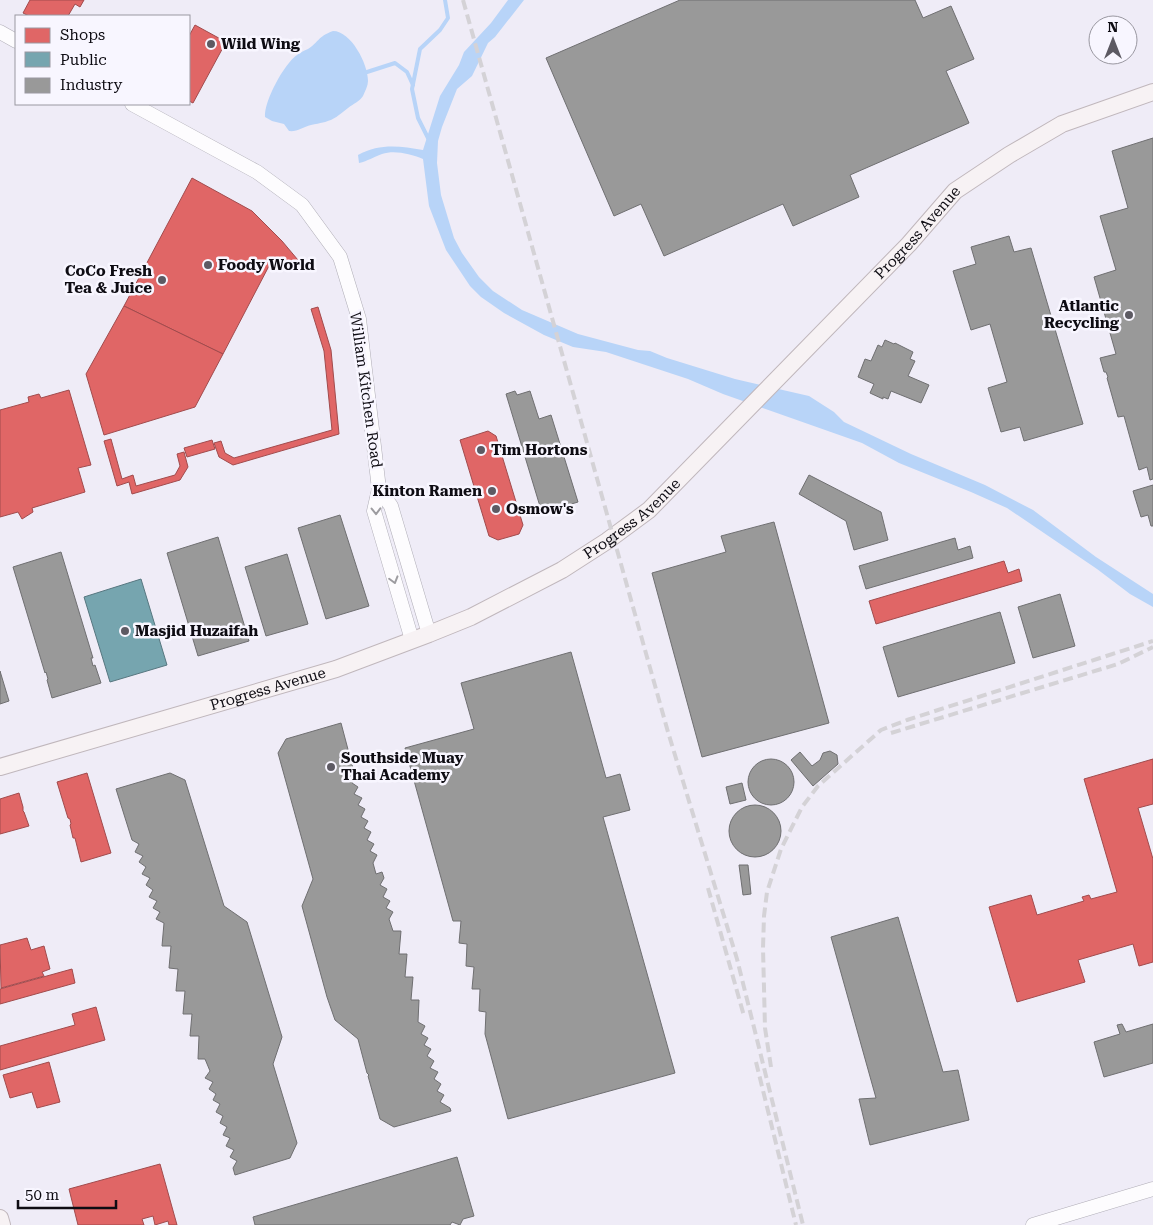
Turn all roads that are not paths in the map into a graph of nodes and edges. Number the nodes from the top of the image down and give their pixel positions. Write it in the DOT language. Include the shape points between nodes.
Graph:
graph roads {
  1 [pos="0,32"];
  2 [pos="15,40"];
  3 [pos="1153,92"];
  4 [pos="134,105"];
  5 [pos="379,489"];
  6 [pos="429,634"];
  7 [pos="412,640"];
  8 [pos="0,767"];
  9 [pos="1153,1189"];
  10 [pos="0,1218"];
  11 [pos="2,1225"];
  12 [pos="1033,1225"];
  1 -- 2 [label="street"];
  3 -- 6 [label="main road, Progress Avenue" via="1062,124 955,191 909,244 649,510 562,570 471,617"];
  4 -- 5 [label="street, William Kitchen Road" via="257,172 302,205 340,257 359,319"];
  5 -- 6 [label="street, William Kitchen Road" via="392,506"];
  5 -- 7 [label="street, William Kitchen Road, one-way" via="374,511"];
  6 -- 7 [label="main road, Progress Avenue"];
  7 -- 8 [label="main road, Progress Avenue" via="336,669"];
  9 -- 12 [label="street"];
  10 -- 11 [label="main road"];
}
